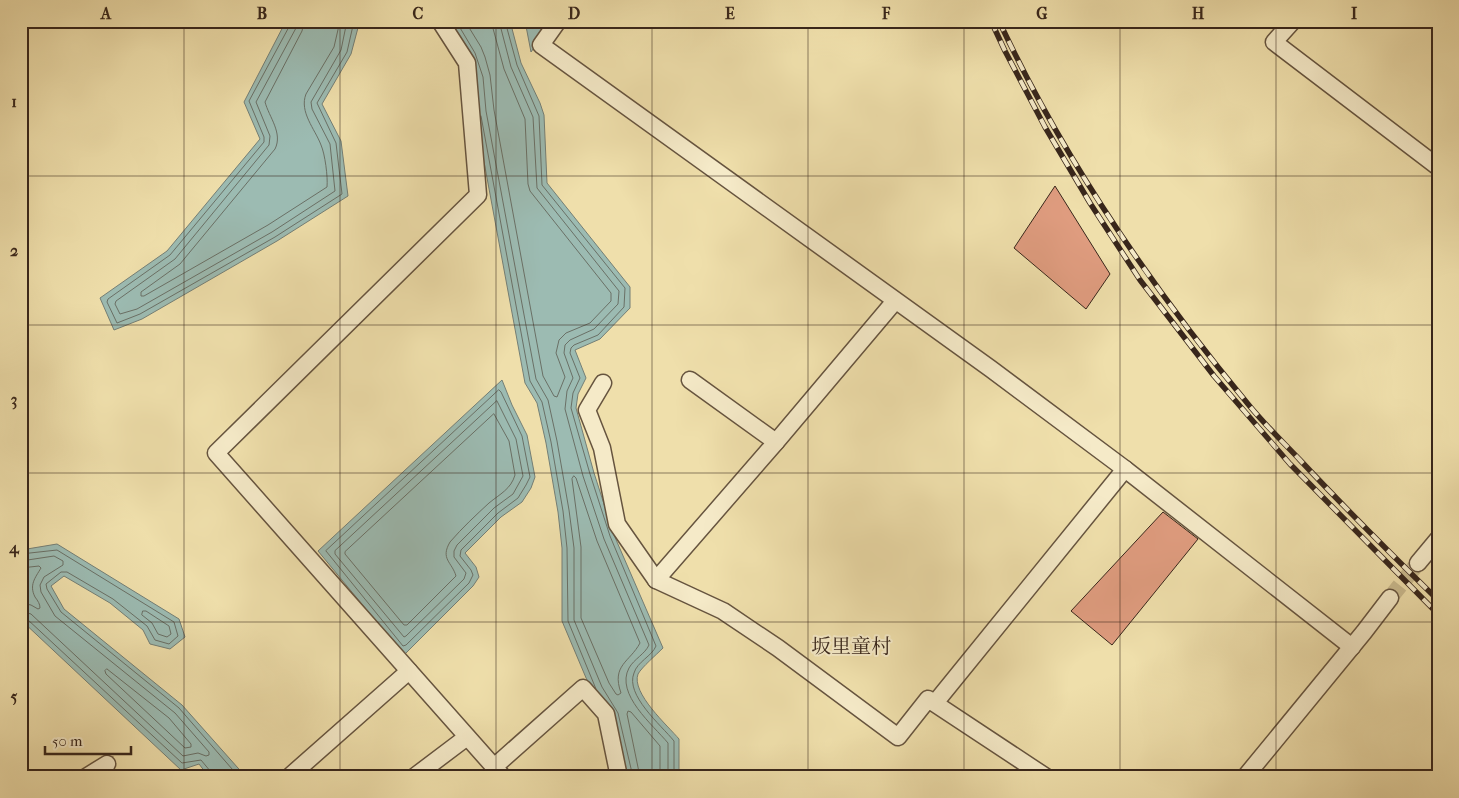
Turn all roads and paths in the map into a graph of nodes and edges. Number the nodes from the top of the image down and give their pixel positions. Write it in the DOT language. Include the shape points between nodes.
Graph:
graph roads {
  1 [pos="440,21"];
  2 [pos="558,21"];
  3 [pos="1293,21"];
  4 [pos="1438,167"];
  5 [pos="896,301"];
  6 [pos="690,380"];
  7 [pos="603,383"];
  8 [pos="776,442"];
  9 [pos="1125,469"];
  10 [pos="1438,539"];
  11 [pos="1418,563"];
  12 [pos="656,580"];
  13 [pos="1390,598"];
  14 [pos="1352,647"];
  15 [pos="409,671"];
  16 [pos="935,703"];
  17 [pos="467,736"];
  18 [pos="107,764"];
  19 [pos="498,772"];
  20 [pos="86,777"];
  21 [pos="289,777"];
  22 [pos="414,777"];
  23 [pos="619,777"];
  24 [pos="1046,777"];
  25 [pos="1245,777"];
  1 -- 15 [label="street" via="467,63 478,194 216,453"];
  2 -- 5 [label="street" via="540,45"];
  3 -- 4 [label="street" via="1274,42"];
  5 -- 8 [label="street"];
  5 -- 9 [label="street"];
  6 -- 8 [label="street"];
  7 -- 12 [label="street" via="587,410 602,448 618,524"];
  8 -- 12 [label="street"];
  9 -- 14 [label="street"];
  9 -- 16 [label="street"];
  10 -- 11 [label="street"];
  12 -- 16 [label="street" via="723,611 898,737 928,699"];
  13 -- 14 [label="street"];
  14 -- 25 [label="street"];
  15 -- 17 [label="street"];
  15 -- 21 [label="street"];
  16 -- 24 [label="street"];
  17 -- 19 [label="street"];
  17 -- 22 [label="street"];
  18 -- 20 [label="street"];
  19 -- 23 [label="street" via="583,688 606,714"];
}
